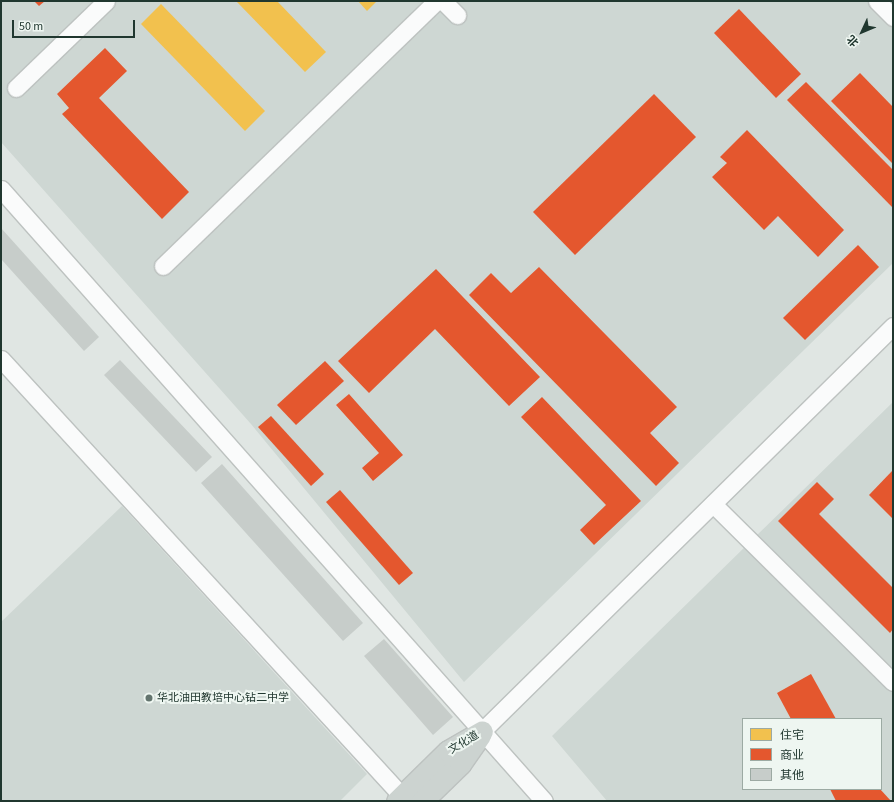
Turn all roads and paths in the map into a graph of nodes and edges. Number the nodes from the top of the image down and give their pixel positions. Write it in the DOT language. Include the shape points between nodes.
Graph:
graph roads {
  1 [pos="106,1"];
  2 [pos="436,1"];
  3 [pos="443,1"];
  4 [pos="877,1"];
  5 [pos="456,16"];
  6 [pos="893,17"];
  7 [pos="16,88"];
  8 [pos="1,190"];
  9 [pos="163,266"];
  10 [pos="893,326"];
  11 [pos="1,359"];
  12 [pos="713,504"];
  13 [pos="891,677"];
  14 [pos="482,731"];
  15 [pos="400,799"];
  16 [pos="422,801"];
  17 [pos="544,801"];
  1 -- 7 [label="street"];
  2 -- 9 [label="street"];
  3 -- 5 [label="street"];
  4 -- 6 [label="street"];
  8 -- 14 [label="street"];
  10 -- 12 [label="street"];
  11 -- 15 [label="street"];
  12 -- 13 [label="street"];
  12 -- 14 [label="street"];
  14 -- 15 [label="main road, 文化道" via="448,751"];
  14 -- 16 [label="main road, 文化道" via="460,764"];
  14 -- 17 [label="street"];
}
